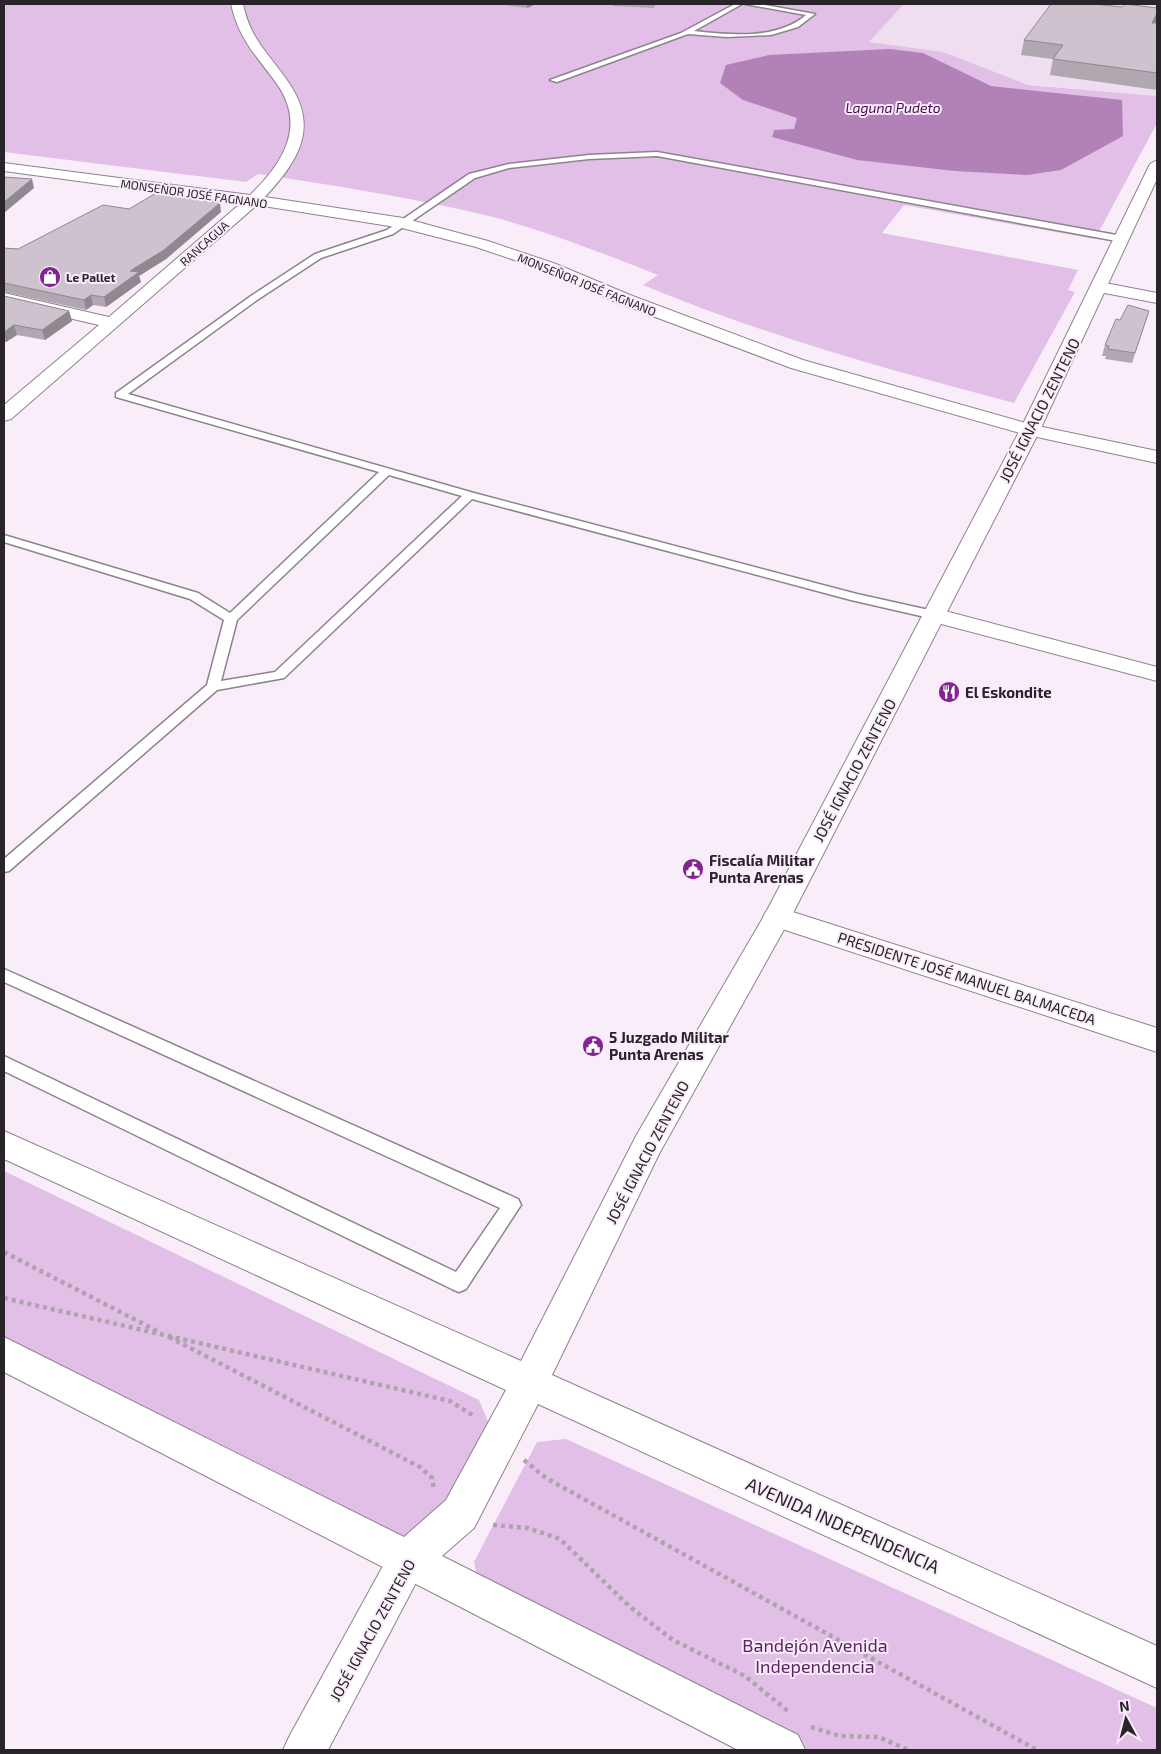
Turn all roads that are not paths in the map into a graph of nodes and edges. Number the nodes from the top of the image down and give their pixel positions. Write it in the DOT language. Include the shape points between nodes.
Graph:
graph roads {
  1 [pos="237,4"];
  2 [pos="739,4"];
  3 [pos="748,4"];
  4 [pos="687,32"];
  5 [pos="554,80"];
  6 [pos="4,167"];
  7 [pos="1156,170"];
  8 [pos="250,201"];
  9 [pos="403,223"];
  10 [pos="1122,239"];
  11 [pos="1100,288"];
  12 [pos="4,298"];
  13 [pos="1157,298"];
  14 [pos="113,323"];
  15 [pos="4,415"];
  16 [pos="1030,430"];
  17 [pos="1157,457"];
  18 [pos="387,471"];
  19 [pos="470,495"];
  20 [pos="4,538"];
  21 [pos="934,615"];
  22 [pos="231,619"];
  23 [pos="1157,674"];
  24 [pos="214,687"];
  25 [pos="4,867"];
  26 [pos="777,916"];
  27 [pos="4,975"];
  28 [pos="1157,1040"];
  29 [pos="4,1063"];
  30 [pos="4,1144"];
  31 [pos="4,1354"];
  32 [pos="530,1382"];
  33 [pos="408,1560"];
  34 [pos="1157,1667"];
  35 [pos="305,1750"];
  36 [pos="784,1750"];
  1 -- 8 [label="street, RANCAGUA" via="243,28 252,45 286,87 296,106 298,121 297,138 290,156"];
  2 -- 4 [label="lane"];
  3 -- 4 [label="lane" via="812,14 796,26 758,34 716,36"];
  4 -- 5 [label="lane"];
  6 -- 8 [label="street, MONSEÑOR JOSÉ FAGNANO"];
  7 -- 10 [label="street, JOSÉ IGNACIO ZENTENO"];
  8 -- 9 [label="street, MONSEÑOR JOSÉ FAGNANO"];
  8 -- 14 [label="street, RANCAGUA"];
  9 -- 10 [label="lane" via="472,176 509,166 589,157 657,154"];
  9 -- 16 [label="street, MONSEÑOR JOSÉ FAGNANO" via="550,266 624,299 797,364"];
  9 -- 18 [label="lane" via="390,232 318,256 120,395"];
  10 -- 11 [label="street, JOSÉ IGNACIO ZENTENO"];
  11 -- 13 [label="street"];
  11 -- 16 [label="street, JOSÉ IGNACIO ZENTENO"];
  12 -- 14 [label="street"];
  14 -- 15 [label="street, RANCAGUA"];
  16 -- 17 [label="street, MONSEÑOR JOSÉ FAGNANO"];
  16 -- 21 [label="street, JOSÉ IGNACIO ZENTENO"];
  18 -- 19 [label="lane"];
  18 -- 22 [label="lane"];
  19 -- 21 [label="lane"];
  19 -- 24 [label="lane" via="279,675"];
  20 -- 22 [label="lane" via="194,596"];
  21 -- 23 [label="street"];
  21 -- 26 [label="street, JOSÉ IGNACIO ZENTENO"];
  22 -- 24 [label="lane"];
  24 -- 25 [label="lane"];
  26 -- 28 [label="street, PRESIDENTE JOSÉ MANUEL BALMACEDA"];
  26 -- 32 [label="street, JOSÉ IGNACIO ZENTENO" via="647,1146"];
  27 -- 29 [label="lane" via="512,1205 459,1283"];
  30 -- 32 [label="street, AVENIDA INDEPENDENCIA"];
  31 -- 33 [label="street"];
  32 -- 33 [label="street, JOSÉ IGNACIO ZENTENO" via="460,1514"];
  32 -- 34 [label="street, AVENIDA INDEPENDENCIA"];
  33 -- 35 [label="street, JOSÉ IGNACIO ZENTENO"];
  33 -- 36 [label="street"];
}
